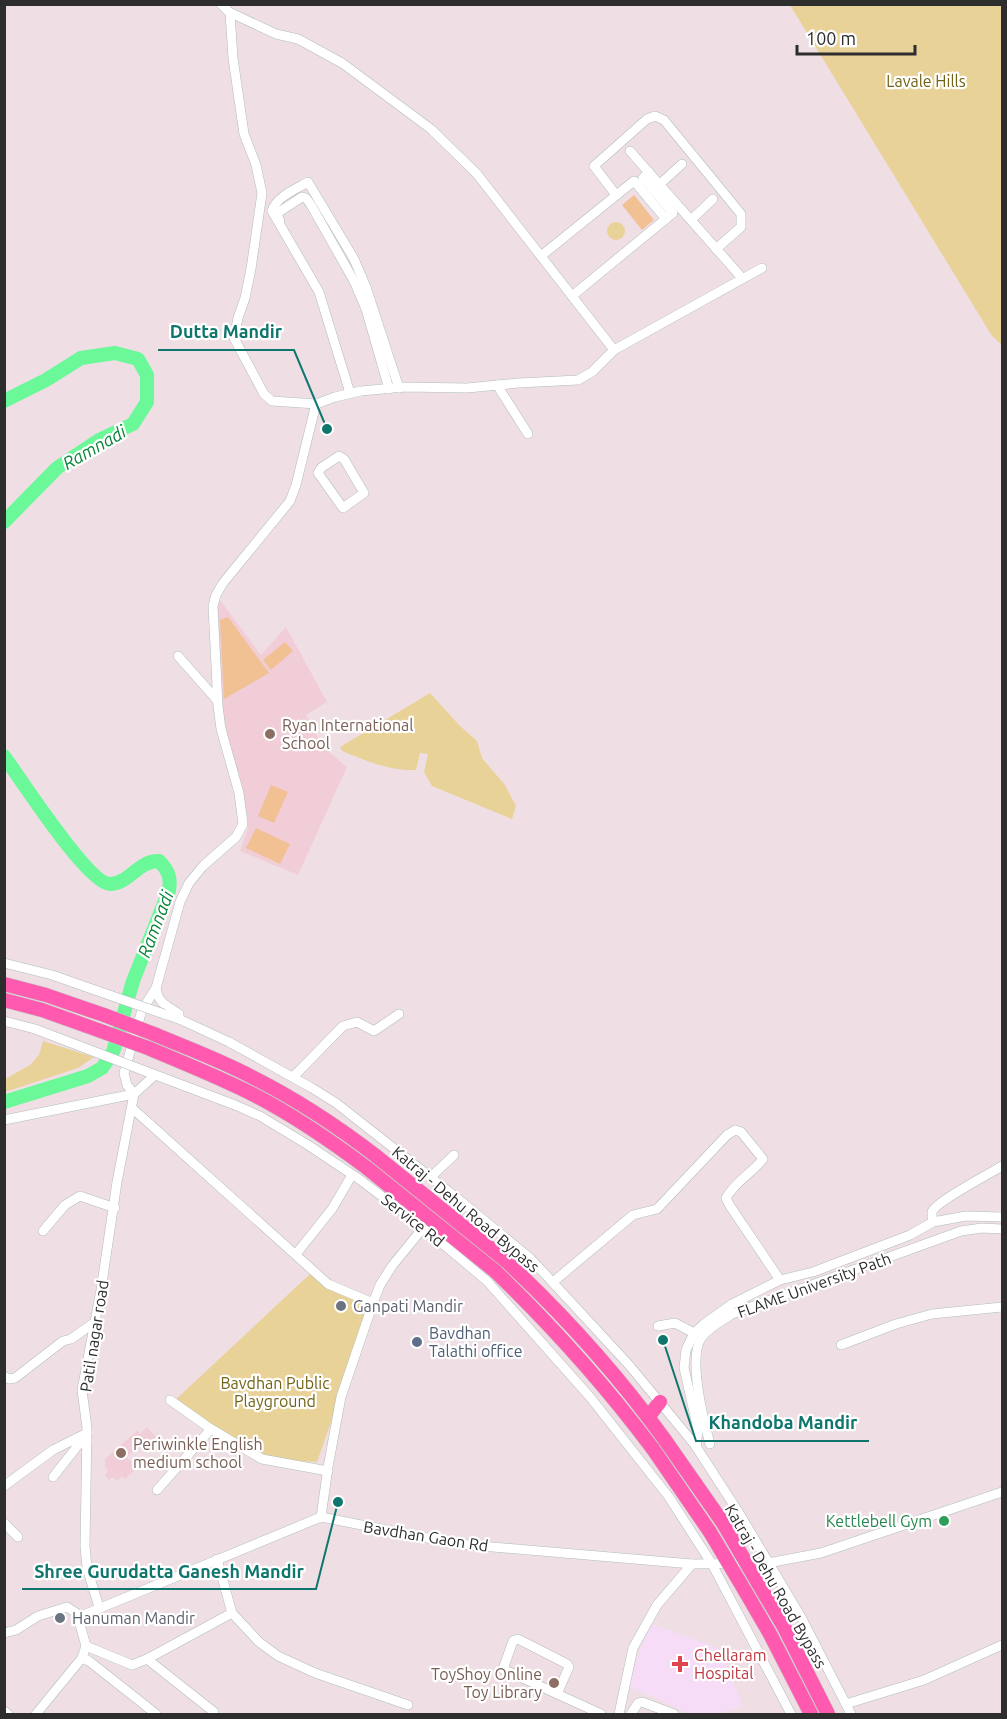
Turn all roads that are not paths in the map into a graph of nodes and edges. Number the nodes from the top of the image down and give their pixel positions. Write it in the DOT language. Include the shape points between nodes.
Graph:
graph roads {
  1 [pos="224,7"];
  2 [pos="630,151"];
  3 [pos="682,164"];
  4 [pos="649,172"];
  5 [pos="660,184"];
  6 [pos="616,195"];
  7 [pos="713,199"];
  8 [pos="666,219"];
  9 [pos="691,220"];
  10 [pos="716,249"];
  11 [pos="541,256"];
  12 [pos="762,268"];
  13 [pos="742,278"];
  14 [pos="572,296"];
  15 [pos="615,350"];
  16 [pos="497,385"];
  17 [pos="394,388"];
  18 [pos="353,392"];
  19 [pos="316,404"];
  20 [pos="528,434"];
  21 [pos="299,473"];
  22 [pos="323,481"];
  23 [pos="178,656"];
  24 [pos="217,700"];
  25 [pos="4,963"];
  26 [pos="4,984"];
  27 [pos="156,988"];
  28 [pos="4,1000"];
  29 [pos="399,1014"];
  30 [pos="179,1019"];
  31 [pos="4,1021"];
  32 [pos="155,1075"];
  33 [pos="293,1077"];
  34 [pos="134,1094"];
  35 [pos="132,1108"];
  36 [pos="4,1120"];
  37 [pos="454,1155"];
  38 [pos="1002,1166"];
  39 [pos="352,1175"];
  40 [pos="431,1177"];
  41 [pos="451,1193"];
  42 [pos="115,1208"];
  43 [pos="960,1217"];
  44 [pos="1002,1217"];
  45 [pos="933,1222"];
  46 [pos="424,1228"];
  47 [pos="1002,1229"];
  48 [pos="43,1231"];
  49 [pos="962,1231"];
  50 [pos="296,1254"];
  51 [pos="780,1280"];
  52 [pos="553,1282"];
  53 [pos="373,1303"];
  54 [pos="1002,1307"];
  55 [pos="95,1323"];
  56 [pos="658,1326"];
  57 [pos="694,1333"];
  58 [pos="841,1345"];
  59 [pos="8,1381"];
  60 [pos="170,1400"];
  61 [pos="660,1402"];
  62 [pos="648,1417"];
  63 [pos="212,1429"];
  64 [pos="87,1436"];
  65 [pos="699,1436"];
  66 [pos="711,1444"];
  67 [pos="696,1447"];
  68 [pos="704,1458"];
  69 [pos="328,1470"];
  70 [pos="53,1477"];
  71 [pos="4,1486"];
  72 [pos="158,1490"];
  73 [pos="1002,1492"];
  74 [pos="321,1517"];
  75 [pos="4,1523"];
  76 [pos="18,1537"];
  77 [pos="218,1559"];
  78 [pos="712,1563"];
  79 [pos="768,1563"];
  80 [pos="692,1564"];
  81 [pos="99,1607"];
  82 [pos="232,1613"];
  83 [pos="81,1616"];
  84 [pos="4,1633"];
  85 [pos="86,1646"];
  86 [pos="1001,1649"];
  87 [pos="81,1658"];
  88 [pos="147,1659"];
  89 [pos="556,1694"];
  90 [pos="846,1704"];
  91 [pos="408,1705"];
  92 [pos="4,1711"];
  93 [pos="214,1712"];
  94 [pos="8,1714"];
  95 [pos="36,1714"];
  96 [pos="156,1714"];
  97 [pos="601,1714"];
  98 [pos="619,1714"];
  99 [pos="631,1714"];
  100 [pos="674,1714"];
  101 [pos="790,1714"];
  102 [pos="811,1714"];
  103 [pos="828,1714"];
  104 [pos="851,1714"];
  1 -- 11 [label="street" via="342,63 430,129 477,174"];
  1 -- 19 [label="street" via="244,134 262,193 251,269 234,338 264,394 272,401"];
  2 -- 4 [label="street"];
  3 -- 5 [label="street"];
  4 -- 5 [label="street"];
  4 -- 8 [label="street" via="643,178 673,213"];
  5 -- 9 [label="street"];
  6 -- 8 [label="street" via="634,180"];
  6 -- 10 [label="street" via="594,166 647,118 664,120 741,214 741,227"];
  6 -- 11 [label="street"];
  7 -- 9 [label="street"];
  8 -- 14 [label="street"];
  9 -- 10 [label="street"];
  10 -- 13 [label="street"];
  11 -- 14 [label="street"];
  12 -- 13 [label="street"];
  13 -- 15 [label="street"];
  14 -- 15 [label="street"];
  15 -- 16 [label="street" via="578,380"];
  16 -- 17 [label="street"];
  16 -- 20 [label="street"];
  17 -- 18 [label="street"];
  17 -- 18 [label="street" via="354,281 311,205 302,197 277,214 324,295"];
  17 -- 18 [label="street" via="366,287 354,259 308,182 274,204 272,211 319,292"];
  18 -- 19 [label="street"];
  19 -- 21 [label="street"];
  21 -- 22 [label="street"];
  21 -- 24 [label="street" via="290,501 216,595 213,630"];
  22 -- 22 [label="street" via="343,508 364,493 342,457 318,471"];
  23 -- 24 [label="street"];
  24 -- 27 [label="street" via="220,729 239,793 243,824 239,833 189,883"];
  25 -- 30 [label="street, bridge" via="52,975"];
  26 -- 62 [label="highway, Katraj - Dehu Road Bypass, bridge" via="154,1034 230,1066 325,1119 505,1260 581,1337"];
  27 -- 30 [label="street" via="157,997 180,1014"];
  27 -- 34 [label="street" via="142,1010 124,1073 124,1080"];
  28 -- 102 [label="highway, Katraj - Dehu Road Bypass, bridge" via="148,1048 267,1102 367,1168 495,1271 597,1378 653,1449 710,1532 776,1644"];
  29 -- 33 [label="street" via="374,1031 357,1022 347,1023"];
  30 -- 33 [label="street"];
  31 -- 32 [label="street, Service Rd, bridge"];
  32 -- 34 [label="street"];
  32 -- 39 [label="street, Service Rd" via="260,1116"];
  33 -- 40 [label="street" via="361,1121"];
  34 -- 35 [label="street, Patil nagar road"];
  34 -- 36 [label="street"];
  35 -- 42 [label="street, Patil nagar road"];
  35 -- 50 [label="street"];
  37 -- 40 [label="street"];
  38 -- 45 [label="street" via="947,1198 932,1212"];
  39 -- 46 [label="street, Service Rd"];
  39 -- 50 [label="street" via="332,1209"];
  40 -- 41 [label="street"];
  41 -- 46 [label="street"];
  41 -- 52 [label="street" via="519,1247"];
  42 -- 48 [label="street" via="80,1196 65,1204"];
  42 -- 55 [label="street, Patil nagar road"];
  43 -- 44 [label="street"];
  43 -- 45 [label="street"];
  43 -- 49 [label="street"];
  45 -- 51 [label="street" via="813,1272"];
  46 -- 53 [label="street" via="392,1266"];
  46 -- 78 [label="street, Service Rd" via="487,1281 590,1397 669,1497"];
  47 -- 49 [label="street, FLAME University Path"];
  49 -- 66 [label="street, FLAME University Path" via="732,1314 710,1329 697,1347 695,1365"];
  50 -- 53 [label="street" via="328,1284"];
  51 -- 52 [label="street" via="726,1198 763,1159 735,1130 657,1209 633,1215"];
  51 -- 57 [label="street" via="732,1304"];
  52 -- 61 [label="street"];
  53 -- 69 [label="street" via="341,1396"];
  54 -- 58 [label="street" via="932,1314"];
  55 -- 59 [label="street"];
  55 -- 64 [label="street, Patil nagar road" via="82,1390"];
  56 -- 57 [label="street" via="675,1323"];
  57 -- 65 [label="street" via="686,1350 684,1368"];
  60 -- 63 [label="street"];
  61 -- 62 [label="highway"];
  61 -- 67 [label="street"];
  62 -- 103 [label="highway, Katraj - Dehu Road Bypass, bridge" via="723,1523 784,1627"];
  63 -- 69 [label="street" via="262,1459"];
  63 -- 72 [label="street"];
  64 -- 70 [label="street"];
  64 -- 71 [label="street" via="53,1450"];
  64 -- 81 [label="street, Patil nagar road" via="85,1546"];
  65 -- 66 [label="street"];
  65 -- 67 [label="street"];
  66 -- 68 [label="street"];
  67 -- 68 [label="street"];
  68 -- 79 [label="street"];
  69 -- 74 [label="street"];
  73 -- 79 [label="street, Bavdhan Gaon Rd" via="821,1553"];
  74 -- 77 [label="street"];
  74 -- 80 [label="street, Bavdhan Gaon Rd" via="458,1544"];
  75 -- 76 [label="street"];
  77 -- 81 [label="street"];
  77 -- 82 [label="street"];
  78 -- 79 [label="street, Bavdhan Gaon Rd"];
  78 -- 80 [label="street, Bavdhan Gaon Rd"];
  78 -- 101 [label="street, Service Rd"];
  79 -- 90 [label="street"];
  80 -- 98 [label="street" via="657,1605 633,1648"];
  81 -- 83 [label="street"];
  82 -- 88 [label="street"];
  82 -- 91 [label="street" via="278,1656"];
  83 -- 84 [label="street" via="67,1607"];
  83 -- 85 [label="street"];
  85 -- 87 [label="street"];
  85 -- 88 [label="street" via="132,1665"];
  86 -- 90 [label="street" via="924,1680"];
  87 -- 95 [label="street"];
  87 -- 96 [label="street"];
  88 -- 93 [label="street"];
  89 -- 89 [label="street" via="503,1669 513,1641 518,1639 567,1664"];
  89 -- 97 [label="street"];
  90 -- 104 [label="street"];
  92 -- 94 [label="street"];
  99 -- 100 [label="street" via="642,1702"];
}
